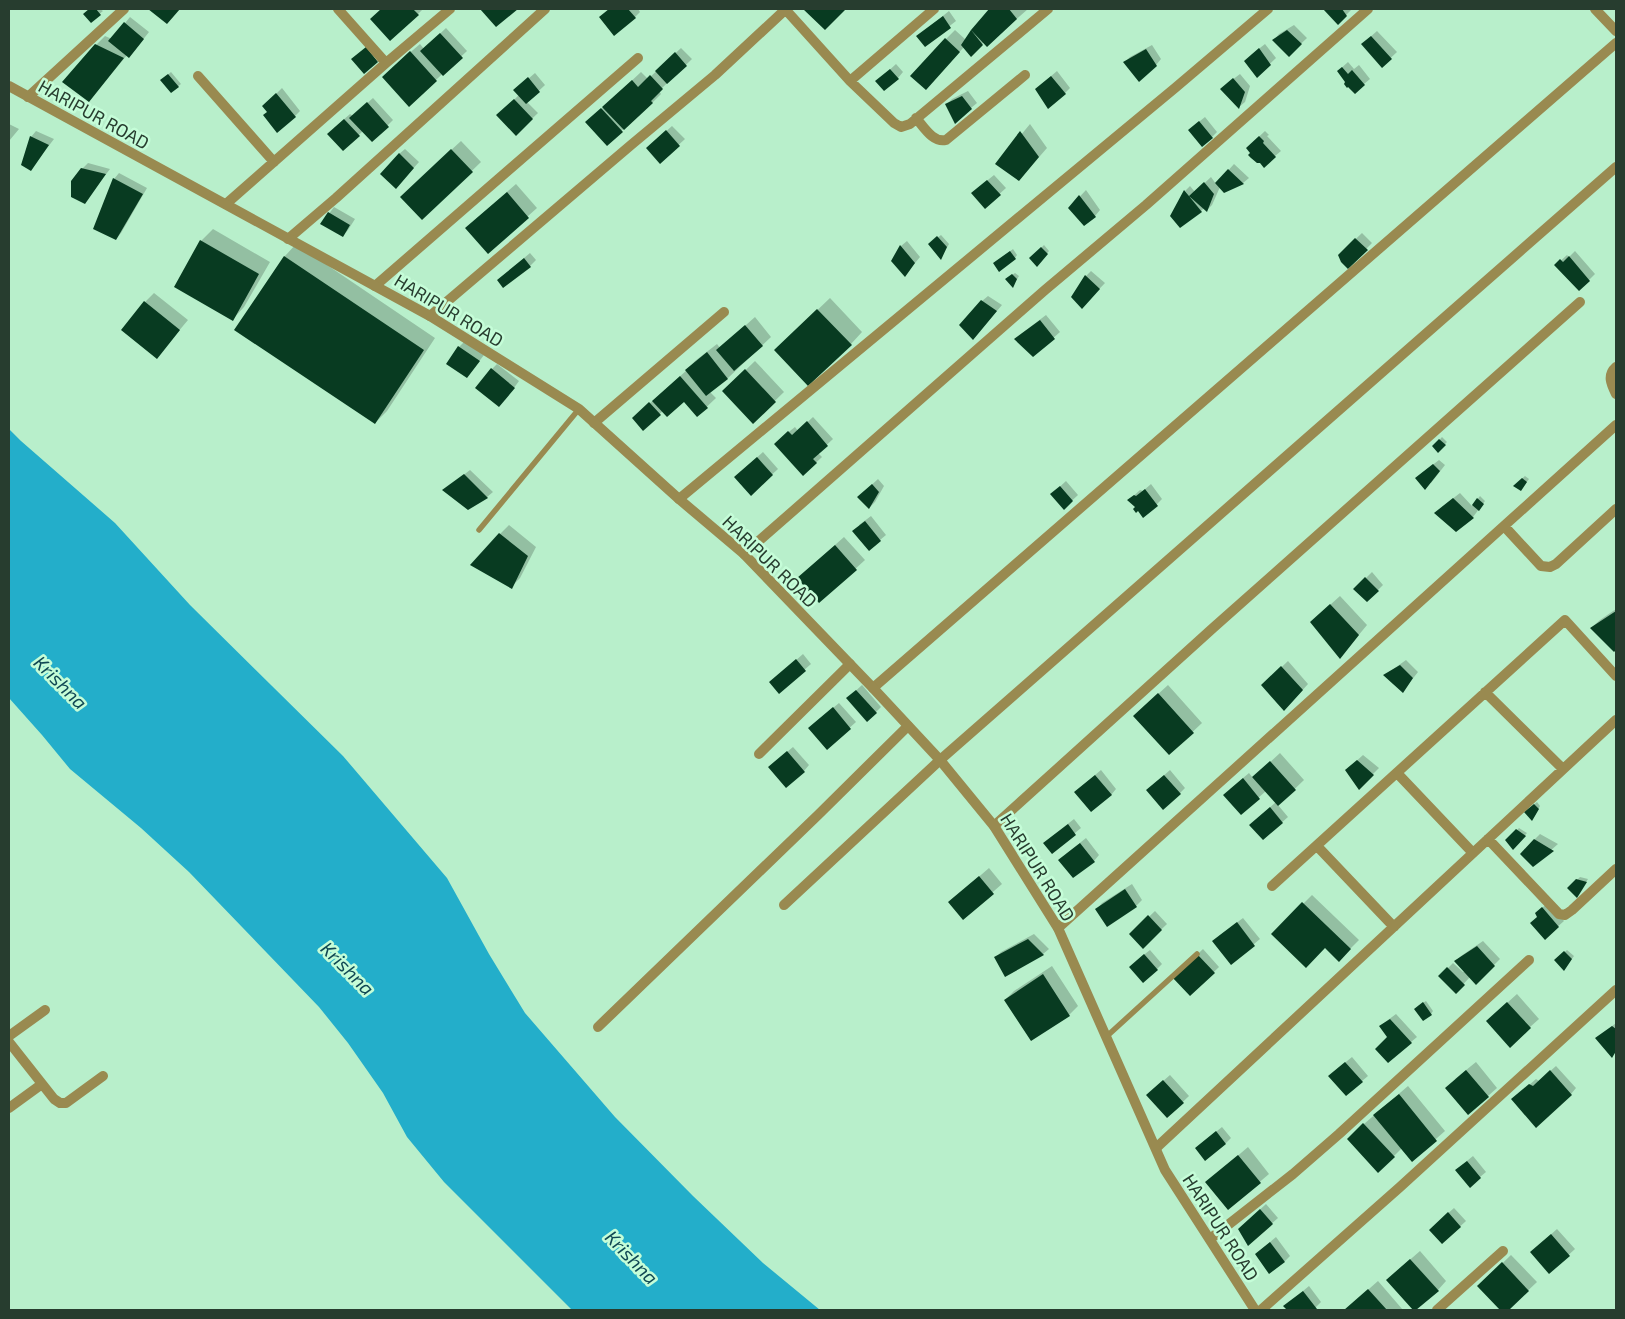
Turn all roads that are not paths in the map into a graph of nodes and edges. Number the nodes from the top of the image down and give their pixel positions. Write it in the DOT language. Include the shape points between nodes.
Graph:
graph roads {
  1 [pos="124,9"];
  2 [pos="338,9"];
  3 [pos="450,9"];
  4 [pos="545,9"];
  5 [pos="785,9"];
  6 [pos="934,9"];
  7 [pos="1048,9"];
  8 [pos="1268,9"];
  9 [pos="1368,9"];
  10 [pos="1595,9"];
  11 [pos="1616,31"];
  12 [pos="1616,43"];
  13 [pos="638,58"];
  14 [pos="386,64"];
  15 [pos="1025,75"];
  16 [pos="198,76"];
  17 [pos="850,80"];
  18 [pos="9,86"];
  19 [pos="28,96"];
  20 [pos="916,118"];
  21 [pos="274,162"];
  22 [pos="1616,167"];
  23 [pos="226,204"];
  24 [pos="288,239"];
  25 [pos="375,286"];
  26 [pos="1580,302"];
  27 [pos="724,312"];
  28 [pos="430,316"];
  29 [pos="1616,367"];
  30 [pos="1616,394"];
  31 [pos="579,409"];
  32 [pos="594,423"];
  33 [pos="1616,425"];
  34 [pos="680,499"];
  35 [pos="1616,509"];
  36 [pos="1504,526"];
  37 [pos="478,530"];
  38 [pos="744,554"];
  39 [pos="850,664"];
  40 [pos="1616,676"];
  41 [pos="873,688"];
  42 [pos="1486,692"];
  43 [pos="1616,720"];
  44 [pos="908,726"];
  45 [pos="759,754"];
  46 [pos="940,760"];
  47 [pos="1563,769"];
  48 [pos="1397,773"];
  49 [pos="994,826"];
  50 [pos="1488,839"];
  51 [pos="1316,846"];
  52 [pos="1473,853"];
  53 [pos="1616,868"];
  54 [pos="1272,886"];
  55 [pos="784,906"];
  56 [pos="1394,927"];
  57 [pos="1058,928"];
  58 [pos="1197,954"];
  59 [pos="1529,960"];
  60 [pos="1616,990"];
  61 [pos="45,1010"];
  62 [pos="598,1027"];
  63 [pos="9,1036"];
  64 [pos="1106,1037"];
  65 [pos="9,1042"];
  66 [pos="103,1076"];
  67 [pos="42,1084"];
  68 [pos="9,1108"];
  69 [pos="1156,1148"];
  70 [pos="1210,1239"];
  71 [pos="1503,1252"];
  72 [pos="1255,1310"];
  73 [pos="1262,1310"];
  74 [pos="1437,1310"];
  1 -- 19 [label="street"];
  2 -- 14 [label="street"];
  3 -- 14 [label="street"];
  4 -- 24 [label="street"];
  5 -- 17 [label="street"];
  5 -- 28 [label="street" via="716,75"];
  6 -- 17 [label="street"];
  7 -- 20 [label="street"];
  8 -- 34 [label="street"];
  9 -- 38 [label="street"];
  10 -- 11 [label="street"];
  12 -- 41 [label="street"];
  13 -- 25 [label="street"];
  14 -- 21 [label="street"];
  15 -- 20 [label="street" via="946,140 935,140"];
  16 -- 21 [label="street"];
  17 -- 20 [label="street" via="894,123 901,127"];
  18 -- 19 [label="street, HARIPUR ROAD"];
  19 -- 23 [label="street, HARIPUR ROAD"];
  21 -- 23 [label="street"];
  22 -- 46 [label="street"];
  23 -- 24 [label="street, HARIPUR ROAD"];
  24 -- 25 [label="street, HARIPUR ROAD"];
  25 -- 28 [label="street, HARIPUR ROAD"];
  26 -- 49 [label="street"];
  27 -- 32 [label="street"];
  28 -- 31 [label="street, HARIPUR ROAD"];
  29 -- 30 [label="street" via="1612,370 1611,384"];
  31 -- 32 [label="street, HARIPUR ROAD"];
  31 -- 37 [label="lane"];
  32 -- 34 [label="street, HARIPUR ROAD"];
  33 -- 36 [label="street"];
  34 -- 38 [label="street, HARIPUR ROAD"];
  35 -- 36 [label="street" via="1550,567 1541,566"];
  36 -- 57 [label="street"];
  38 -- 39 [label="street, HARIPUR ROAD"];
  39 -- 41 [label="street, HARIPUR ROAD"];
  39 -- 45 [label="street"];
  40 -- 42 [label="street" via="1565,620"];
  41 -- 44 [label="street, HARIPUR ROAD"];
  42 -- 47 [label="street"];
  42 -- 48 [label="street"];
  43 -- 47 [label="street"];
  44 -- 46 [label="street, HARIPUR ROAD"];
  44 -- 62 [label="street"];
  46 -- 49 [label="street, HARIPUR ROAD"];
  46 -- 55 [label="street"];
  47 -- 50 [label="street"];
  48 -- 51 [label="street"];
  48 -- 52 [label="street"];
  49 -- 57 [label="street, HARIPUR ROAD"];
  50 -- 52 [label="street"];
  50 -- 53 [label="street" via="1559,914 1565,915 1572,910"];
  51 -- 54 [label="street"];
  51 -- 56 [label="street"];
  52 -- 56 [label="street"];
  56 -- 69 [label="street"];
  57 -- 64 [label="street, HARIPUR ROAD"];
  58 -- 64 [label="lane"];
  59 -- 70 [label="street" via="1332,1140"];
  60 -- 73 [label="street"];
  61 -- 63 [label="street"];
  64 -- 69 [label="street, HARIPUR ROAD"];
  65 -- 67 [label="street"];
  66 -- 67 [label="street" via="66,1103 54,1099"];
  67 -- 68 [label="street"];
  69 -- 70 [label="street, HARIPUR ROAD" via="1165,1170"];
  70 -- 72 [label="street, HARIPUR ROAD"];
  71 -- 74 [label="street"];
}
